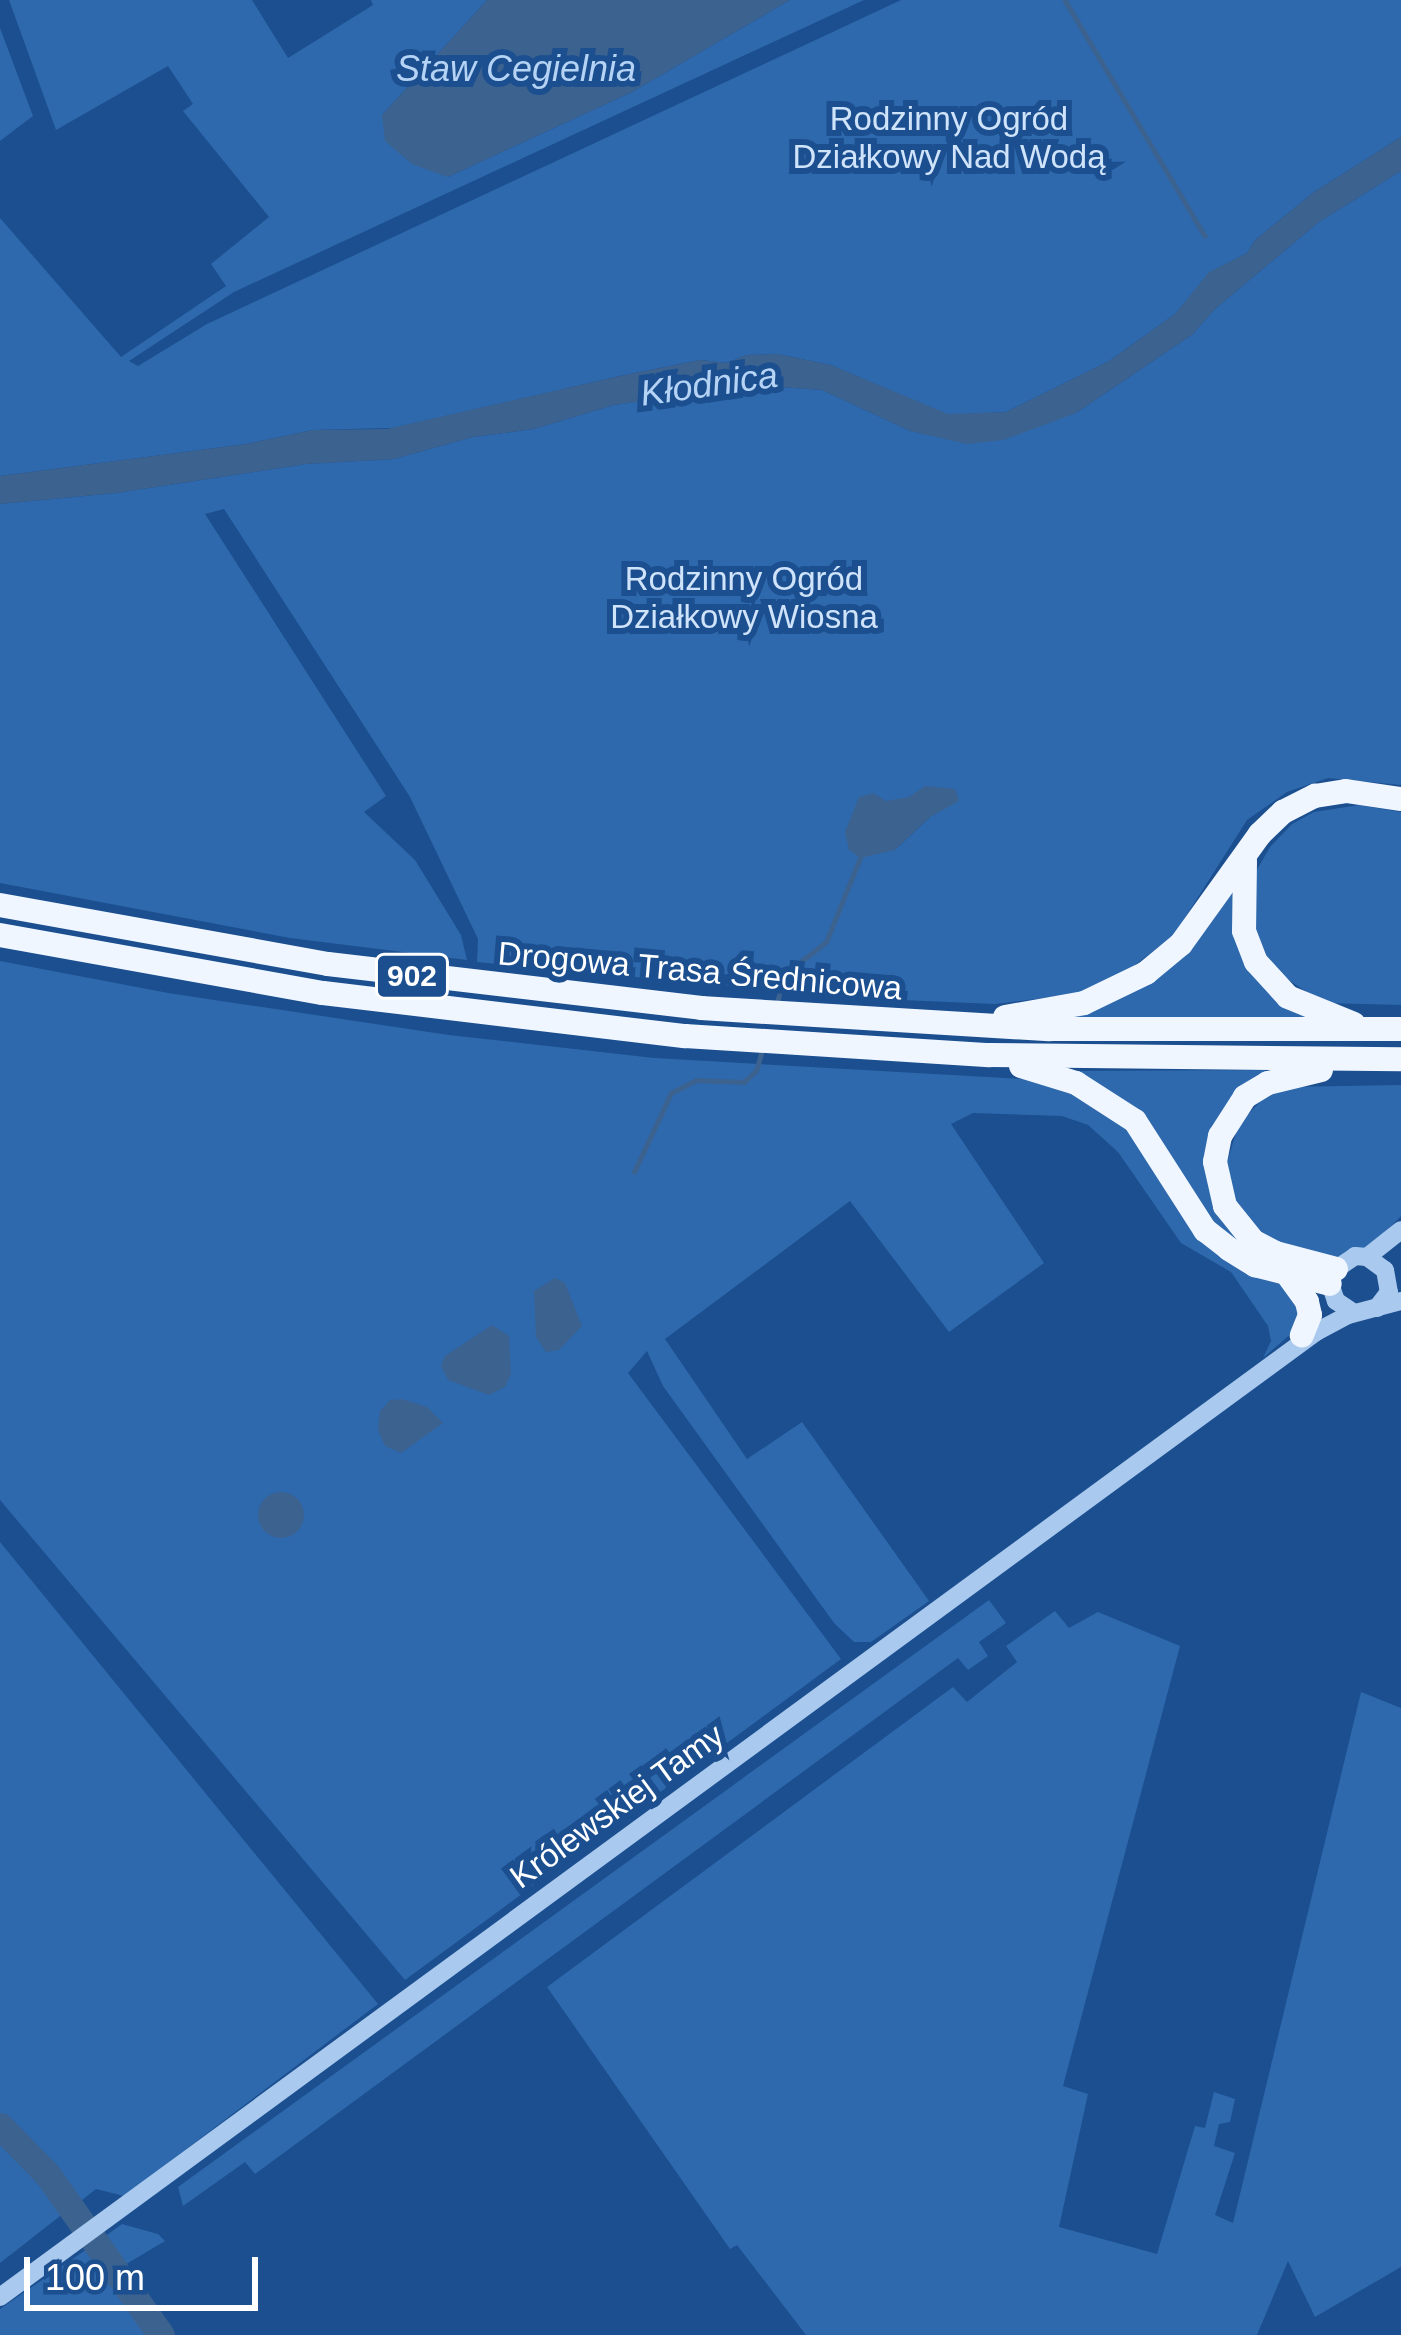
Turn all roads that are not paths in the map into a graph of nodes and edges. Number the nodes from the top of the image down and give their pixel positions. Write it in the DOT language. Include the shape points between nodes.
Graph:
graph roads {
  1 [pos="1401,799"];
  2 [pos="1245,858"];
  3 [pos="0,905"];
  4 [pos="0,935"];
  5 [pos="913,1024"];
  6 [pos="1401,1029"];
  7 [pos="1371,1030"];
  8 [pos="942,1053"];
  9 [pos="1393,1059"];
  10 [pos="1401,1230"];
  11 [pos="1401,1241"];
  12 [pos="1367,1257"];
  13 [pos="1287,1274"];
  14 [pos="1391,1276"];
  15 [pos="1333,1282"];
  16 [pos="1401,1301"];
  17 [pos="1377,1308"];
  18 [pos="1354,1313"];
  19 [pos="1302,1335"];
  20 [pos="1271,1365"];
  21 [pos="0,2296"];
  1 -- 2 [label="main road" via="1346,791 1315,796 1282,812"];
  2 -- 5 [label="main road" via="1181,944 1114,992 1002,1017"];
  2 -- 7 [label="main road" via="1244,931 1256,962 1288,997"];
  3 -- 5 [label="main road, Drogowa Trasa Średnicowa / 902" via="455,982"];
  4 -- 8 [label="main road, Drogowa Trasa Średnicowa / 902" via="323,993 644,1032"];
  5 -- 7 [label="main road, Drogowa Trasa Średnicowa / 902"];
  6 -- 7 [label="main road, Drogowa Trasa Średnicowa / 902"];
  8 -- 9 [label="main road, Drogowa Trasa Średnicowa / 902"];
  8 -- 13 [label="main road" via="1041,1069 1104,1097 1156,1146 1205,1230 1255,1265"];
  9 -- 15 [label="main road" via="1268,1083 1245,1097 1220,1136 1217,1186 1236,1225"];
  10 -- 12 [label="street"];
  11 -- 14 [label="street"];
  12 -- 14 [label="street"];
  12 -- 15 [label="street" via="1355,1256"];
  13 -- 15 [label="main road"];
  13 -- 19 [label="main road" via="1307,1302"];
  14 -- 17 [label="street"];
  15 -- 18 [label="street"];
  15 -- 19 [label="street, Królewskiej Tamy"];
  16 -- 17 [label="street"];
  17 -- 18 [label="street"];
  18 -- 20 [label="street, Królewskiej Tamy"];
  19 -- 20 [label="street, Królewskiej Tamy"];
  20 -- 21 [label="street, Królewskiej Tamy"];
}
